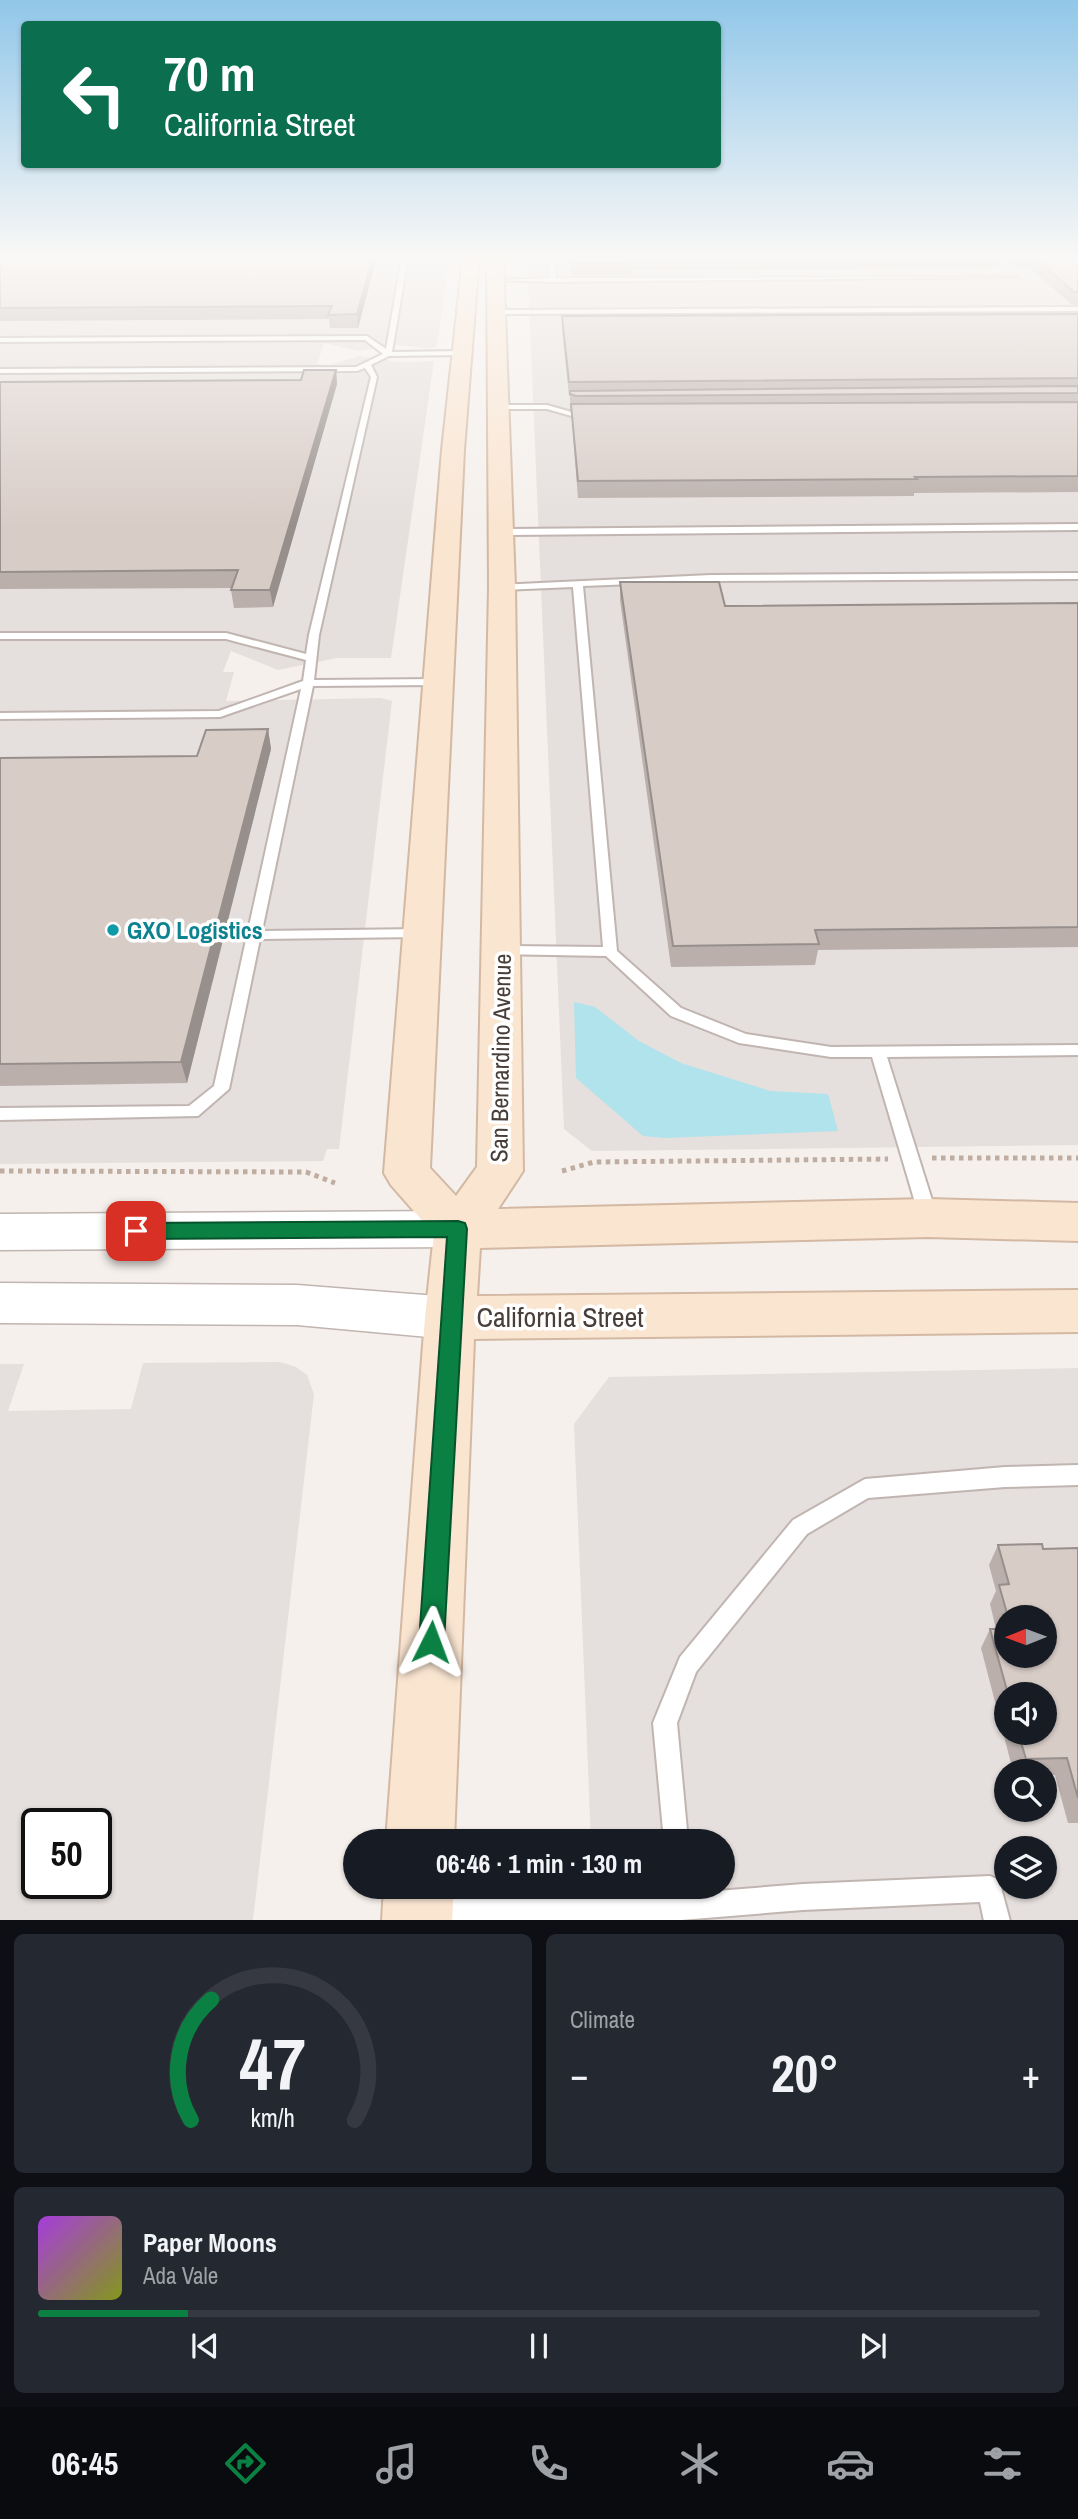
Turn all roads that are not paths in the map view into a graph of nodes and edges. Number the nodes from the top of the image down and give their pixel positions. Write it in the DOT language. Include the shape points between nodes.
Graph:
graph roads {
  1 [pos="378,347"];
  2 [pos="389,347"];
  3 [pos="463,347"];
  4 [pos="498,347"];
  5 [pos="388,354"];
  6 [pos="462,354"];
  7 [pos="367,364"];
  8 [pos="0,371"];
  9 [pos="567,401"];
  10 [pos="500,407"];
  11 [pos="547,407"];
  12 [pos="603,414"];
  13 [pos="1078,527"];
  14 [pos="502,532"];
  15 [pos="1078,576"];
  16 [pos="578,586"];
  17 [pos="502,587"];
  18 [pos="0,636"];
  19 [pos="310,658"];
  20 [pos="439,682"];
  21 [pos="308,683"];
  22 [pos="0,716"];
  23 [pos="422,933"];
  24 [pos="255,935"];
  25 [pos="502,951"];
  26 [pos="610,952"];
  27 [pos="1078,1050"];
  28 [pos="878,1052"];
  29 [pos="0,1114"];
  30 [pos="928,1218"];
  31 [pos="1078,1222"];
  32 [pos="458,1229"];
  33 [pos="0,1232"];
  34 [pos="0,1303"];
  35 [pos="1078,1311"];
  36 [pos="450,1318"];
  37 [pos="1078,1475"];
  38 [pos="422,1829"];
  39 [pos="675,1829"];
  40 [pos="735,1897"];
  41 [pos="622,1899"];
  42 [pos="418,1906"];
  43 [pos="998,1920"];
  1 -- 5 [label="lane"];
  2 -- 5 [label="lane"];
  3 -- 6 [label="main road"];
  4 -- 10 [label="main road, San Bernardino Avenue"];
  5 -- 6 [label="lane"];
  5 -- 7 [label="lane"];
  6 -- 20 [label="main road"];
  7 -- 8 [label="lane" via="357,369"];
  7 -- 19 [label="lane" via="374,377"];
  9 -- 11 [label="lane"];
  10 -- 11 [label="lane"];
  10 -- 14 [label="main road, San Bernardino Avenue"];
  11 -- 12 [label="lane" via="575,415"];
  13 -- 14 [label="lane"];
  14 -- 17 [label="main road, San Bernardino Avenue"];
  15 -- 16 [label="lane" via="711,578"];
  16 -- 17 [label="lane"];
  16 -- 26 [label="lane"];
  17 -- 25 [label="main road, San Bernardino Avenue"];
  18 -- 19 [label="lane" via="226,636"];
  19 -- 21 [label="lane"];
  20 -- 21 [label="lane"];
  20 -- 23 [label="main road"];
  21 -- 22 [label="lane" via="220,714"];
  21 -- 24 [label="lane"];
  23 -- 24 [label="lane"];
  23 -- 32 [label="main road" via="407,1173"];
  24 -- 29 [label="lane" via="220,1089 192,1112"];
  25 -- 26 [label="lane"];
  25 -- 32 [label="main road, San Bernardino Avenue" via="500,1171"];
  26 -- 28 [label="lane" via="676,1012 744,1039 831,1052"];
  27 -- 28 [label="lane"];
  28 -- 30 [label="lane"];
  30 -- 31 [label="main road"];
  30 -- 32 [label="main road"];
  32 -- 33 [label="street"];
  32 -- 36 [label="main road"];
  34 -- 36 [label="street, California Street" via="297,1305"];
  35 -- 36 [label="main road, California Street"];
  36 -- 38 [label="main road"];
  37 -- 39 [label="lane" via="865,1489 800,1527 688,1665 665,1723"];
  40 -- 43 [label="lane" via="990,1889"];
  41 -- 42 [label="lane"];
}
